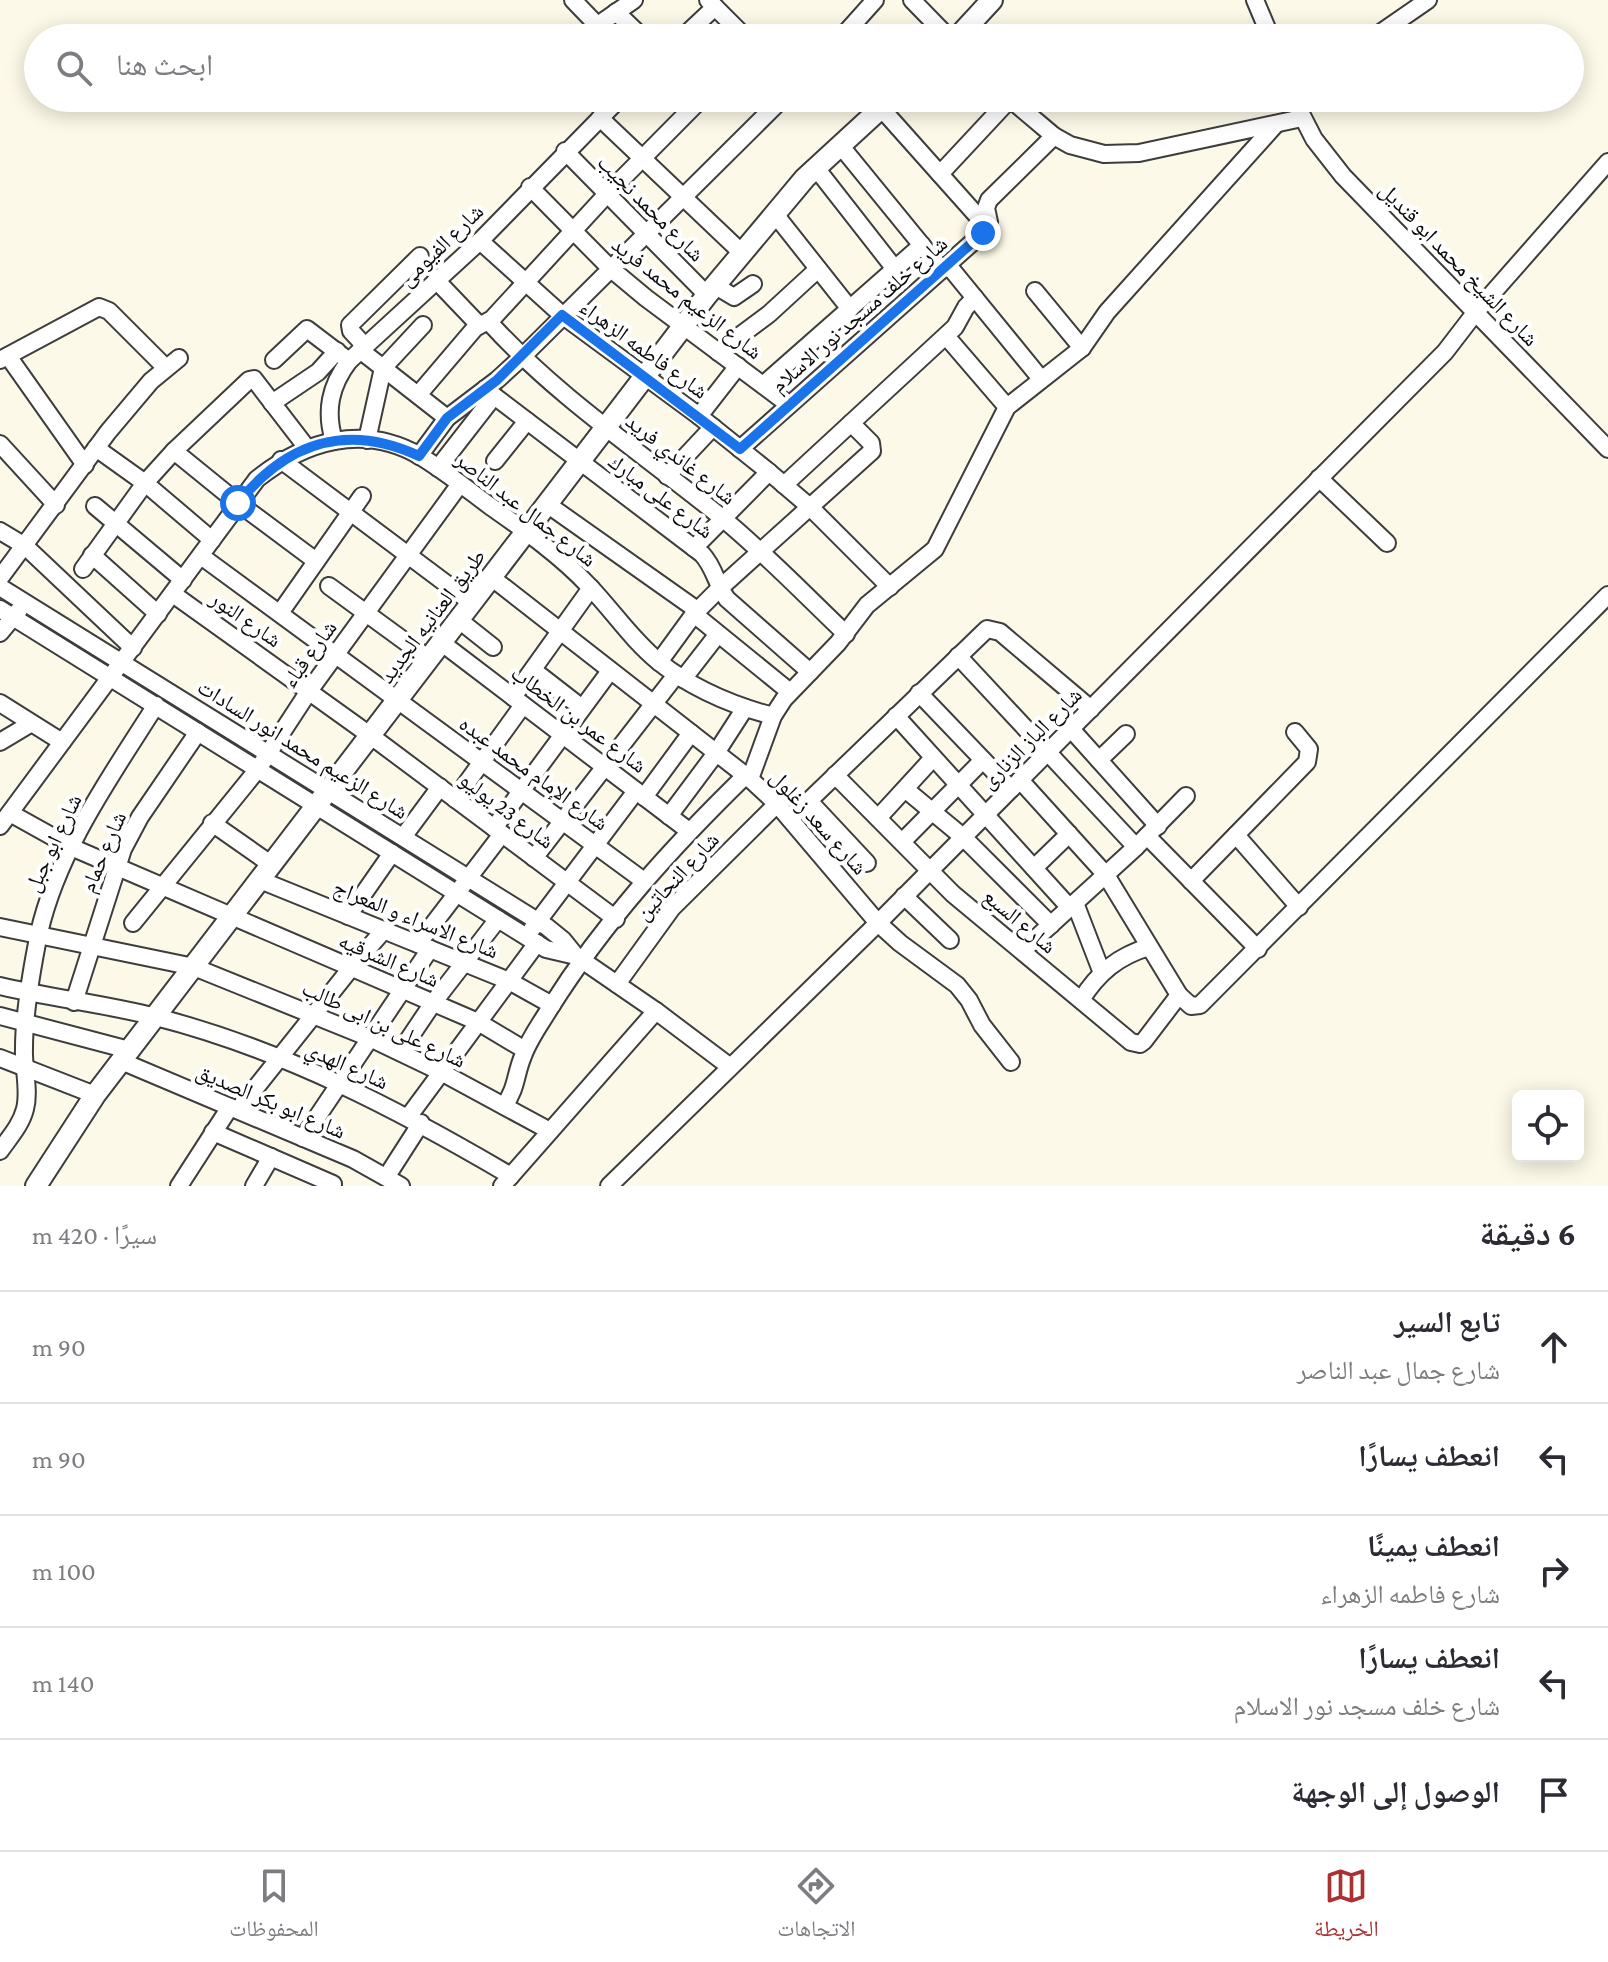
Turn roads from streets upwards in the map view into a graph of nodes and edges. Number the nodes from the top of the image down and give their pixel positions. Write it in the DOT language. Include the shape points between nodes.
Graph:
graph roads {
  1 [pos="573,0"];
  2 [pos="634,0"];
  3 [pos="875,0"];
  4 [pos="912,0"];
  5 [pos="992,0"];
  6 [pos="1255,0"];
  7 [pos="1428,0"];
  8 [pos="711,3"];
  9 [pos="616,12"];
  10 [pos="596,24"];
  11 [pos="598,24"];
  12 [pos="628,24"];
  13 [pos="694,24"];
  14 [pos="732,24"];
  15 [pos="854,24"];
  16 [pos="935,24"];
  17 [pos="970,24"];
  18 [pos="1265,24"];
  19 [pos="1393,24"];
  20 [pos="606,112"];
  21 [pos="688,112"];
  22 [pos="769,112"];
  23 [pos="877,112"];
  24 [pos="894,112"];
  25 [pos="998,112"];
  26 [pos="1025,112"];
  27 [pos="1299,112"];
  28 [pos="600,118"];
  29 [pos="1302,118"];
  30 [pos="1276,124"];
  31 [pos="1054,136"];
  32 [pos="840,145"];
  33 [pos="565,151"];
  34 [pos="643,158"];
  35 [pos="1608,162"];
  36 [pos="816,168"];
  37 [pos="940,174"];
  38 [pos="530,187"];
  39 [pos="607,194"];
  40 [pos="683,196"];
  41 [pos="774,213"];
  42 [pos="988,228"];
  43 [pos="572,231"];
  44 [pos="646,233"];
  45 [pos="480,241"];
  46 [pos="922,245"];
  47 [pos="741,252"];
  48 [pos="420,256"];
  49 [pos="945,267"];
  50 [pos="610,268"];
  51 [pos="818,269"];
  52 [pos="895,269"];
  53 [pos="436,280"];
  54 [pos="392,283"];
  55 [pos="525,283"];
  56 [pos="753,284"];
  57 [pos="711,290"];
  58 [pos="1035,291"];
  59 [pos="975,298"];
  60 [pos="412,303"];
  61 [pos="850,309"];
  62 [pos="1475,313"];
  63 [pos="562,315"];
  64 [pos="484,323"];
  65 [pos="423,325"];
  66 [pos="683,326"];
  67 [pos="946,336"];
  68 [pos="1082,348"];
  69 [pos="353,352"];
  70 [pos="718,352"];
  71 [pos="4,358"];
  72 [pos="521,358"];
  73 [pos="274,360"];
  74 [pos="738,366"];
  75 [pos="383,368"];
  76 [pos="643,377"];
  77 [pos="1041,379"];
  78 [pos="763,385"];
  79 [pos="490,392"];
  80 [pos="418,395"];
  81 [pos="272,403"];
  82 [pos="788,404"];
  83 [pos="1007,407"];
  84 [pos="699,416"];
  85 [pos="447,418"];
  86 [pos="527,421"];
  87 [pos="851,423"];
  88 [pos="713,427"];
  89 [pos="605,428"];
  90 [pos="367,440"];
  91 [pos="334,441"];
  92 [pos="96,448"];
  93 [pos="307,448"];
  94 [pos="740,449"];
  95 [pos="1608,449"];
  96 [pos="174,451"];
  97 [pos="2,452"];
  98 [pos="419,456"];
  99 [pos="281,460"];
  100 [pos="495,461"];
  101 [pos="579,462"];
  102 [pos="85,465"];
  103 [pos="438,468"];
  104 [pos="769,472"];
  105 [pos="667,476"];
  106 [pos="1319,478"];
  107 [pos="145,483"];
  108 [pos="460,484"];
  109 [pos="784,485"];
  110 [pos="362,496"];
  111 [pos="238,503"];
  112 [pos="547,504"];
  113 [pos="56,505"];
  114 [pos="95,506"];
  115 [pos="810,507"];
  116 [pos="351,512"];
  117 [pos="723,519"];
  118 [pos="115,523"];
  119 [pos="0,531"];
  120 [pos="526,532"];
  121 [pos="212,540"];
  122 [pos="1387,543"];
  123 [pos="25,546"];
  124 [pos="694,548"];
  125 [pos="760,552"];
  126 [pos="408,555"];
  127 [pos="201,556"];
  128 [pos="316,561"];
  129 [pos="491,577"];
  130 [pos="0,578"];
  131 [pos="183,580"];
  132 [pos="329,586"];
  133 [pos="0,587"];
  134 [pos="890,587"];
  135 [pos="591,588"];
  136 [pos="720,588"];
  137 [pos="173,594"];
  138 [pos="1608,595"];
  139 [pos="25,602"];
  140 [pos="472,603"];
  141 [pos="6,612"];
  142 [pos="695,612"];
  143 [pos="280,613"];
  144 [pos="366,613"];
  145 [pos="158,614"];
  146 [pos="459,620"];
  147 [pos="560,632"];
  148 [pos="0,633"];
  149 [pos="718,634"];
  150 [pos="846,634"];
  151 [pos="493,647"];
  152 [pos="133,648"];
  153 [pos="435,651"];
  154 [pos="336,653"];
  155 [pos="958,656"];
  156 [pos="122,662"];
  157 [pos="659,662"];
  158 [pos="533,670"];
  159 [pos="610,671"];
  160 [pos="810,672"];
  161 [pos="110,676"];
  162 [pos="680,677"];
  163 [pos="309,691"];
  164 [pos="790,692"];
  165 [pos="919,693"];
  166 [pos="398,700"];
  167 [pos="518,701"];
  168 [pos="0,703"];
  169 [pos="653,704"];
  170 [pos="156,705"];
  171 [pos="582,708"];
  172 [pos="745,708"];
  173 [pos="1091,709"];
  174 [pos="773,716"];
  175 [pos="896,716"];
  176 [pos="30,724"];
  177 [pos="1071,729"];
  178 [pos="198,732"];
  179 [pos="1295,732"];
  180 [pos="691,733"];
  181 [pos="1126,734"];
  182 [pos="562,735"];
  183 [pos="371,736"];
  184 [pos="0,742"];
  185 [pos="62,742"];
  186 [pos="1048,752"];
  187 [pos="268,753"];
  188 [pos="716,753"];
  189 [pos="933,758"];
  190 [pos="983,760"];
  191 [pos="1099,760"];
  192 [pos="482,762"];
  193 [pos="605,767"];
  194 [pos="258,769"];
  195 [pos="835,775"];
  196 [pos="748,777"];
  197 [pos="958,785"];
  198 [pos="1015,785"];
  199 [pos="440,787"];
  200 [pos="905,789"];
  201 [pos="522,791"];
  202 [pos="640,794"];
  203 [pos="1186,796"];
  204 [pos="324,799"];
  205 [pos="455,799"];
  206 [pos="809,801"];
  207 [pos="777,804"];
  208 [pos="932,811"];
  209 [pos="985,815"];
  210 [pos="669,816"];
  211 [pos="878,818"];
  212 [pos="4,819"];
  213 [pos="790,819"];
  214 [pos="563,821"];
  215 [pos="212,823"];
  216 [pos="498,831"];
  217 [pos="689,831"];
  218 [pos="1069,834"];
  219 [pos="1236,835"];
  220 [pos="1147,836"];
  221 [pos="403,837"];
  222 [pos="963,837"];
  223 [pos="902,842"];
  224 [pos="596,845"];
  225 [pos="71,847"];
  226 [pos="392,853"];
  227 [pos="534,858"];
  228 [pos="867,863"];
  229 [pos="115,868"];
  230 [pos="1034,868"];
  231 [pos="930,870"];
  232 [pos="266,873"];
  233 [pos="1106,875"];
  234 [pos="469,877"];
  235 [pos="644,881"];
  236 [pos="1191,881"];
  237 [pos="567,883"];
  238 [pos="161,887"];
  239 [pos="457,894"];
  240 [pos="904,896"];
  241 [pos="1072,906"];
  242 [pos="1299,907"];
  243 [pos="348,916"];
  244 [pos="232,917"];
  245 [pos="498,919"];
  246 [pos="616,919"];
  247 [pos="538,922"];
  248 [pos="133,923"];
  249 [pos="878,923"];
  250 [pos="1051,925"];
  251 [pos="0,927"];
  252 [pos="384,930"];
  253 [pos="39,934"];
  254 [pos="531,940"];
  255 [pos="950,940"];
  256 [pos="91,945"];
  257 [pos="424,946"];
  258 [pos="1149,947"];
  259 [pos="1258,949"];
  260 [pos="1022,951"];
  261 [pos="580,959"];
  262 [pos="465,963"];
  263 [pos="194,967"];
  264 [pos="351,968"];
  265 [pos="1102,973"];
  266 [pos="509,981"];
  267 [pos="617,984"];
  268 [pos="0,986"];
  269 [pos="402,990"];
  270 [pos="30,993"];
  271 [pos="1179,995"];
  272 [pos="1081,1000"];
  273 [pos="74,1002"];
  274 [pos="433,1003"];
  275 [pos="552,1005"];
  276 [pos="656,1011"];
  277 [pos="314,1014"];
  278 [pos="0,1016"];
  279 [pos="155,1017"];
  280 [pos="478,1022"];
  281 [pos="26,1024"];
  282 [pos="370,1038"];
  283 [pos="525,1050"];
  284 [pos="400,1052"];
  285 [pos="125,1055"];
  286 [pos="0,1058"];
  287 [pos="279,1058"];
  288 [pos="1011,1062"];
  289 [pos="729,1066"];
  290 [pos="25,1067"];
  291 [pos="441,1072"];
  292 [pos="339,1084"];
  293 [pos="95,1095"];
  294 [pos="504,1106"];
  295 [pos="234,1109"];
  296 [pos="415,1120"];
  297 [pos="550,1131"];
  298 [pos="213,1132"];
  299 [pos="303,1138"];
  300 [pos="0,1151"];
  301 [pos="271,1157"];
  302 [pos="353,1159"];
  303 [pos="387,1176"];
  304 [pos="507,1181"];
  305 [pos="332,1185"];
  306 [pos="36,1186"];
  307 [pos="179,1186"];
  308 [pos="254,1186"];
  309 [pos="401,1186"];
  310 [pos="609,1186"];
  1 -- 10 [label="street"];
  2 -- 9 [label="street"];
  3 -- 15 [label="street"];
  4 -- 16 [label="street"];
  5 -- 17 [label="street"];
  6 -- 18 [label="street"];
  7 -- 19 [label="street"];
  8 -- 13 [label="street"];
  8 -- 14 [label="street"];
  9 -- 11 [label="street"];
  9 -- 12 [label="street"];
  20 -- 28 [label="street, شارع الفيومى"];
  21 -- 34 [label="street"];
  22 -- 40 [label="street"];
  23 -- 32 [label="street, طريق العنانيه الجديد"];
  24 -- 37 [label="street"];
  25 -- 37 [label="street"];
  26 -- 31 [label="street"];
  27 -- 29 [label="street, شارع الشيخ محمد ابو قنديل"];
  28 -- 33 [label="street, شارع الفيومى"];
  28 -- 34 [label="street"];
  29 -- 30 [label="street"];
  29 -- 62 [label="street, شارع الشيخ محمد ابو قنديل" via="1343,176"];
  30 -- 31 [label="street" via="1121,155 1086,151"];
  30 -- 68 [label="street" via="1107,312"];
  31 -- 42 [label="street" via="989,200"];
  32 -- 36 [label="street, طريق العنانيه الجديد"];
  32 -- 46 [label="street"];
  33 -- 38 [label="street, شارع الفيومى"];
  33 -- 39 [label="street, شارع محمد نجيب"];
  34 -- 39 [label="street"];
  34 -- 40 [label="street"];
  35 -- 62 [label="street, شارع الباز الزنارى"];
  36 -- 41 [label="street, طريق العنانيه الجديد"];
  36 -- 52 [label="street"];
  37 -- 42 [label="street"];
  38 -- 43 [label="street, شارع الزعيم محمد فريد"];
  38 -- 45 [label="street, شارع الفيومى"];
  39 -- 43 [label="street"];
  39 -- 44 [label="street, شارع محمد نجيب"];
  40 -- 44 [label="street"];
  40 -- 47 [label="street"];
  41 -- 47 [label="street, طريق العنانيه الجديد"];
  41 -- 51 [label="street"];
  42 -- 49 [label="street, شارع خلف مسجد نور الاسلام"];
  43 -- 50 [label="street, شارع الزعيم محمد فريد"];
  43 -- 55 [label="street"];
  44 -- 50 [label="street"];
  44 -- 57 [label="street, شارع محمد نجيب"];
  45 -- 53 [label="street, شارع الفيومى"];
  45 -- 55 [label="street, شارع فاطمه الزهراء"];
  46 -- 49 [label="street"];
  46 -- 52 [label="street"];
  47 -- 57 [label="street, طريق العنانيه الجديد"];
  48 -- 54 [label="street"];
  49 -- 59 [label="street"];
  49 -- 82 [label="street, شارع خلف مسجد نور الاسلام"];
  50 -- 63 [label="street"];
  50 -- 66 [label="street, شارع الزعيم محمد فريد"];
  51 -- 61 [label="street"];
  51 -- 70 [label="street"];
  52 -- 61 [label="street"];
  53 -- 60 [label="street, شارع الفيومى"];
  53 -- 64 [label="street, شارع غاندي فريد"];
  54 -- 60 [label="street"];
  54 -- 69 [label="street" via="350,325"];
  55 -- 63 [label="street, شارع فاطمه الزهراء"];
  55 -- 64 [label="street"];
  56 -- 57 [label="street" via="734,297"];
  57 -- 66 [label="street, طريق العنانيه الجديد"];
  58 -- 68 [label="street"];
  59 -- 67 [label="street"];
  59 -- 77 [label="street"];
  60 -- 69 [label="street, شارع الفيومى"];
  61 -- 78 [label="street"];
  62 -- 95 [label="street, شارع الشيخ محمد ابو قنديل"];
  62 -- 106 [label="street, شارع الباز الزنارى" via="1445,352"];
  63 -- 72 [label="street"];
  63 -- 76 [label="street, شارع فاطمه الزهراء"];
  64 -- 72 [label="street, شارع غاندي فريد"];
  64 -- 80 [label="street"];
  65 -- 75 [label="street"];
  66 -- 70 [label="street, شارع الزعيم محمد فريد"];
  66 -- 76 [label="street, طريق العنانيه الجديد"];
  67 -- 83 [label="street"];
  67 -- 87 [label="street"];
  68 -- 77 [label="street"];
  69 -- 73 [label="street" via="304,329"];
  69 -- 75 [label="street"];
  69 -- 81 [label="street"];
  69 -- 91 [label="street, شارع الفيومى" via="330,399"];
  70 -- 74 [label="street, شارع الزعيم محمد فريد"];
  71 -- 92 [label="street" via="99,307 173,363 138,395"];
  71 -- 102 [label="street"];
  72 -- 79 [label="street"];
  72 -- 89 [label="street, شارع غاندي فريد"];
  74 -- 78 [label="street, شارع الزعيم محمد فريد"];
  74 -- 84 [label="street"];
  75 -- 80 [label="street"];
  75 -- 90 [label="street"];
  76 -- 84 [label="street, شارع فاطمه الزهراء"];
  76 -- 89 [label="street, طريق العنانيه الجديد"];
  77 -- 83 [label="street"];
  78 -- 82 [label="street, شارع الزعيم محمد فريد"];
  79 -- 85 [label="street"];
  79 -- 86 [label="street, شارع على مبارك"];
  79 -- 103 [label="street"];
  80 -- 85 [label="street"];
  81 -- 93 [label="street"];
  81 -- 96 [label="street" via="254,379 249,380"];
  82 -- 94 [label="street, شارع خلف مسجد نور الاسلام"];
  83 -- 134 [label="street" via="935,549"];
  84 -- 88 [label="street, شارع فاطمه الزهراء"];
  85 -- 98 [label="street"];
  86 -- 100 [label="street"];
  86 -- 101 [label="street, شارع على مبارك"];
  87 -- 109 [label="street"];
  87 -- 115 [label="street" via="873,448"];
  88 -- 94 [label="street, شارع فاطمه الزهراء"];
  88 -- 105 [label="street"];
  89 -- 101 [label="street, طريق العنانيه الجديد"];
  89 -- 105 [label="street, شارع غاندي فريد"];
  90 -- 91 [label="street, شارع جمال عبد الناصر"];
  90 -- 98 [label="street, شارع جمال عبد الناصر"];
  91 -- 93 [label="street, شارع جمال عبد الناصر"];
  92 -- 102 [label="street"];
  92 -- 107 [label="street"];
  93 -- 99 [label="street, شارع جمال عبد الناصر"];
  94 -- 104 [label="street, شارع فاطمه الزهراء"];
  96 -- 107 [label="street"];
  96 -- 111 [label="street"];
  97 -- 113 [label="street"];
  98 -- 103 [label="street, شارع جمال عبد الناصر"];
  99 -- 111 [label="street, شارع جمال عبد الناصر"];
  99 -- 116 [label="street"];
  101 -- 112 [label="street, طريق العنانيه الجديد"];
  101 -- 124 [label="street, شارع على مبارك"];
  102 -- 113 [label="street"];
  103 -- 108 [label="street, شارع جمال عبد الناصر"];
  104 -- 109 [label="street, شارع فاطمه الزهراء"];
  104 -- 117 [label="street"];
  105 -- 117 [label="street, شارع غاندي فريد"];
  106 -- 122 [label="street"];
  106 -- 173 [label="street, شارع الباز الزنارى"];
  107 -- 118 [label="street"];
  107 -- 121 [label="street"];
  108 -- 120 [label="street, شارع جمال عبد الناصر"];
  108 -- 126 [label="street, شارع قباء"];
  109 -- 115 [label="street, شارع فاطمه الزهراء"];
  110 -- 116 [label="street"];
  111 -- 121 [label="street, شارع جمال عبد الناصر"];
  111 -- 128 [label="street"];
  112 -- 120 [label="street, طريق العنانيه الجديد"];
  112 -- 142 [label="street"];
  113 -- 123 [label="street"];
  114 -- 118 [label="street"];
  115 -- 125 [label="street"];
  115 -- 134 [label="street, شارع فاطمه الزهراء"];
  116 -- 126 [label="street"];
  116 -- 128 [label="street"];
  117 -- 124 [label="street"];
  117 -- 125 [label="street, شارع غاندي فريد"];
  118 -- 131 [label="street"];
  118 -- 145 [label="street" via="87,562"];
  119 -- 123 [label="street"];
  120 -- 129 [label="street, طريق العنانيه الجديد"];
  120 -- 135 [label="street, شارع جمال عبد الناصر"];
  121 -- 127 [label="street, شارع جمال عبد الناصر"];
  123 -- 130 [label="street"];
  123 -- 152 [label="street"];
  124 -- 136 [label="street, شارع على مبارك" via="714,569"];
  125 -- 136 [label="street"];
  125 -- 150 [label="street, شارع غاندي فريد"];
  126 -- 140 [label="street"];
  126 -- 144 [label="street, شارع قباء"];
  127 -- 131 [label="street, شارع جمال عبد الناصر"];
  127 -- 143 [label="street, شارع الإمام محمد عبده"];
  128 -- 143 [label="street"];
  129 -- 140 [label="street, طريق العنانيه الجديد"];
  129 -- 147 [label="street, شارع سعد زغلول"];
  131 -- 137 [label="street, شارع جمال عبد الناصر"];
  132 -- 144 [label="street, شارع عمر بن الخطاب"];
  133 -- 139 [label="street, شارع الزعيم محمد انور السادات"];
  134 -- 150 [label="street" via="867,605"];
  135 -- 147 [label="street"];
  135 -- 157 [label="street, شارع جمال عبد الناصر"];
  136 -- 142 [label="street"];
  136 -- 160 [label="street, شارع على مبارك" via="731,604"];
  137 -- 145 [label="street, شارع جمال عبد الناصر"];
  137 -- 163 [label="street, شارع النور"];
  138 -- 242 [label="street"];
  139 -- 141 [label="street"];
  139 -- 156 [label="street, شارع الزعيم محمد انور السادات"];
  140 -- 146 [label="street, طريق العنانيه الجديد"];
  141 -- 148 [label="street"];
  141 -- 161 [label="street, شارع الزعيم محمد انور السادات"];
  142 -- 149 [label="street"];
  142 -- 157 [label="street"];
  143 -- 154 [label="street, شارع الإمام محمد عبده"];
  144 -- 153 [label="street, شارع عمر بن الخطاب"];
  144 -- 154 [label="street, شارع قباء"];
  145 -- 152 [label="street, شارع جمال عبد الناصر"];
  146 -- 151 [label="street"];
  146 -- 153 [label="street, طريق العنانيه الجديد"];
  147 -- 158 [label="street"];
  147 -- 159 [label="street, شارع سعد زغلول"];
  149 -- 162 [label="street"];
  149 -- 164 [label="street"];
  150 -- 160 [label="street"];
  152 -- 156 [label="street, شارع جمال عبد الناصر"];
  153 -- 166 [label="street, طريق العنانيه الجديد"];
  153 -- 167 [label="street, شارع عمر بن الخطاب"];
  154 -- 163 [label="street, شارع قباء"];
  154 -- 166 [label="street, شارع الإمام محمد عبده"];
  155 -- 165 [label="street"];
  155 -- 173 [label="street" via="981,632 993,629"];
  155 -- 186 [label="street"];
  156 -- 161 [label="street, شارع جمال عبد الناصر"];
  156 -- 187 [label="street, شارع الزعيم محمد انور السادات"];
  157 -- 162 [label="street, شارع جمال عبد الناصر"];
  158 -- 167 [label="street"];
  158 -- 171 [label="street"];
  159 -- 169 [label="street, شارع سعد زغلول"];
  159 -- 171 [label="street"];
  160 -- 164 [label="street"];
  161 -- 170 [label="street, شارع الزعيم محمد انور السادات"];
  161 -- 185 [label="street, شارع جمال عبد الناصر"];
  162 -- 169 [label="street"];
  162 -- 172 [label="street, شارع جمال عبد الناصر"];
  163 -- 183 [label="street, شارع النور"];
  163 -- 187 [label="street, شارع قباء"];
  164 -- 174 [label="street"];
  165 -- 175 [label="street"];
  165 -- 190 [label="street"];
  166 -- 183 [label="street, طريق العنانيه الجديد"];
  166 -- 192 [label="street, شارع الإمام محمد عبده"];
  167 -- 182 [label="street, شارع عمر بن الخطاب"];
  167 -- 192 [label="street"];
  168 -- 176 [label="street"];
  169 -- 180 [label="street, شارع سعد زغلول"];
  169 -- 193 [label="street"];
  170 -- 178 [label="street, شارع الزعيم محمد انور السادات"];
  170 -- 225 [label="street, شارع ابو جبل"];
  171 -- 182 [label="street"];
  172 -- 174 [label="street, شارع جمال عبد الناصر"];
  172 -- 188 [label="street"];
  173 -- 177 [label="street, شارع الباز الزنارى"];
  174 -- 196 [label="street"];
  175 -- 189 [label="street"];
  175 -- 195 [label="street"];
  176 -- 184 [label="street"];
  176 -- 185 [label="street"];
  177 -- 186 [label="street, شارع الباز الزنارى"];
  177 -- 191 [label="street"];
  178 -- 194 [label="street, شارع الزعيم محمد انور السادات"];
  178 -- 229 [label="street, شارع حمام" via="140,817"];
  179 -- 219 [label="street" via="1309,749 1307,762"];
  180 -- 188 [label="street, شارع سعد زغلول"];
  180 -- 202 [label="street"];
  181 -- 191 [label="street"];
  182 -- 193 [label="street, شارع عمر بن الخطاب"];
  182 -- 201 [label="street"];
  183 -- 199 [label="street, شارع 23 يوليو"];
  183 -- 204 [label="street, طريق العنانيه الجديد"];
  185 -- 212 [label="street, شارع جمال عبد الناصر"];
  186 -- 198 [label="street, شارع الباز الزنارى"];
  186 -- 220 [label="street"];
  187 -- 194 [label="street, شارع قباء"];
  187 -- 204 [label="street, شارع الزعيم محمد انور السادات"];
  188 -- 196 [label="street, شارع سعد زغلول"];
  188 -- 210 [label="street"];
  189 -- 197 [label="street"];
  189 -- 200 [label="street"];
  190 -- 197 [label="street"];
  190 -- 198 [label="street"];
  191 -- 220 [label="street"];
  192 -- 201 [label="street, شارع الإمام محمد عبده"];
  192 -- 205 [label="street"];
  193 -- 202 [label="street, شارع عمر بن الخطاب"];
  193 -- 214 [label="street"];
  194 -- 204 [label="street, شارع الزعيم محمد انور السادات"];
  194 -- 215 [label="street, شارع قباء"];
  195 -- 206 [label="street"];
  195 -- 211 [label="street, شارع السبع"];
  196 -- 207 [label="street, شارع سعد زغلول"];
  196 -- 217 [label="street"];
  197 -- 208 [label="street"];
  197 -- 209 [label="street"];
  198 -- 209 [label="street, شارع الباز الزنارى"];
  198 -- 218 [label="street"];
  199 -- 205 [label="street, شارع 23 يوليو"];
  199 -- 221 [label="street"];
  200 -- 208 [label="street"];
  200 -- 211 [label="street"];
  201 -- 214 [label="street, شارع الإمام محمد عبده"];
  201 -- 216 [label="street"];
  202 -- 210 [label="street, شارع عمر بن الخطاب"];
  202 -- 224 [label="street"];
  203 -- 220 [label="street"];
  204 -- 221 [label="street, شارع الزعيم محمد انور السادات"];
  204 -- 226 [label="street, شارع الزعيم محمد انور السادات"];
  204 -- 232 [label="street, طريق العنانيه الجديد"];
  205 -- 216 [label="street, شارع 23 يوليو"];
  206 -- 213 [label="street"];
  206 -- 228 [label="street"];
  207 -- 213 [label="street, شارع سعد زغلول"];
  207 -- 267 [label="street, شارع النحاتين" via="672,908"];
  208 -- 222 [label="street"];
  208 -- 223 [label="street"];
  209 -- 222 [label="street, شارع الباز الزنارى"];
  209 -- 230 [label="street"];
  210 -- 217 [label="street, شارع عمر بن الخطاب"];
  211 -- 223 [label="street, شارع السبع"];
  212 -- 225 [label="street, شارع الشرقيه"];
  213 -- 249 [label="street, شارع سعد زغلول"];
  214 -- 224 [label="street, شارع الإمام محمد عبده"];
  214 -- 227 [label="street"];
  215 -- 232 [label="street, شارع الاسراء و المعراج"];
  215 -- 238 [label="street, شارع قباء"];
  216 -- 227 [label="street, شارع 23 يوليو"];
  216 -- 234 [label="street"];
  217 -- 235 [label="street"];
  218 -- 230 [label="street"];
  218 -- 233 [label="street"];
  219 -- 236 [label="street"];
  219 -- 242 [label="street"];
  220 -- 233 [label="street"];
  220 -- 236 [label="street"];
  221 -- 234 [label="street, شارع الزعيم محمد انور السادات"];
  222 -- 231 [label="street, شارع الباز الزنارى"];
  222 -- 250 [label="street"];
  223 -- 231 [label="street, شارع السبع"];
  224 -- 235 [label="street, شارع الإمام محمد عبده"];
  224 -- 237 [label="street"];
  225 -- 229 [label="street, شارع الشرقيه"];
  225 -- 253 [label="street, شارع ابو جبل"];
  226 -- 239 [label="street, شارع الزعيم محمد انور السادات"];
  226 -- 243 [label="street"];
  227 -- 237 [label="street, شارع 23 يوليو"];
  229 -- 238 [label="street, شارع الشرقيه"];
  229 -- 256 [label="street, شارع حمام"];
  230 -- 241 [label="street"];
  231 -- 240 [label="street, شارع الباز الزنارى"];
  231 -- 260 [label="street, شارع السبع"];
  232 -- 243 [label="street, شارع الاسراء و المعراج"];
  232 -- 244 [label="street, طريق العنانيه الجديد"];
  233 -- 241 [label="street"];
  233 -- 258 [label="street"];
  234 -- 239 [label="street"];
  234 -- 247 [label="street, شارع الزعيم محمد انور السادات"];
  235 -- 246 [label="street"];
  236 -- 259 [label="street"];
  237 -- 246 [label="street, شارع 23 يوليو"];
  237 -- 247 [label="street"];
  238 -- 244 [label="street, شارع الشرقيه"];
  238 -- 248 [label="street, شارع قباء"];
  239 -- 245 [label="street, شارع الزعيم محمد انور السادات"];
  239 -- 257 [label="street"];
  240 -- 249 [label="street, شارع الباز الزنارى"];
  240 -- 255 [label="street"];
  241 -- 250 [label="street"];
  241 -- 265 [label="street"];
  242 -- 259 [label="street"];
  243 -- 252 [label="street, شارع الاسراء و المعراج"];
  244 -- 263 [label="street, طريق العنانيه الجديد"];
  244 -- 264 [label="street, شارع الشرقيه"];
  245 -- 254 [label="street, شارع الزعيم محمد انور السادات"];
  245 -- 262 [label="street"];
  246 -- 261 [label="street"];
  247 -- 254 [label="street"];
  247 -- 261 [label="street, شارع الزعيم محمد انور السادات"];
  249 -- 288 [label="street, شارع سعد زغلول" via="957,985"];
  249 -- 289 [label="street, شارع الباز الزنارى"];
  250 -- 260 [label="street"];
  251 -- 253 [label="street, شارع على بن ابى طالب"];
  252 -- 257 [label="street, شارع الاسراء و المعراج"];
  252 -- 264 [label="street"];
  253 -- 256 [label="street, شارع على بن ابى طالب"];
  253 -- 270 [label="street, شارع ابو جبل"];
  254 -- 261 [label="street, شارع الزعيم محمد انور السادات"];
  254 -- 266 [label="street"];
  256 -- 263 [label="street, شارع على بن ابى طالب"];
  256 -- 273 [label="street, شارع حمام"];
  257 -- 262 [label="street, شارع الاسراء و المعراج"];
  257 -- 269 [label="street"];
  258 -- 265 [label="street"];
  258 -- 271 [label="street"];
  259 -- 271 [label="street" via="1200,1005 1191,1006"];
  260 -- 272 [label="street, شارع السبع"];
  261 -- 267 [label="street, شارع الزعيم محمد انور السادات"];
  261 -- 275 [label="street"];
  262 -- 266 [label="street, شارع الاسراء و المعراج"];
  262 -- 274 [label="street"];
  263 -- 277 [label="street, شارع على بن ابى طالب"];
  263 -- 279 [label="street, طريق العنانيه الجديد"];
  264 -- 269 [label="street, شارع الشرقيه"];
  264 -- 277 [label="street"];
  265 -- 272 [label="street"];
  266 -- 275 [label="street, شارع الاسراء و المعراج"];
  266 -- 280 [label="street"];
  267 -- 276 [label="street, شارع الزعيم محمد انور السادات"];
  268 -- 270 [label="street, شارع الهدي"];
  269 -- 274 [label="street, شارع الشرقيه"];
  269 -- 282 [label="street"];
  270 -- 273 [label="street, شارع الهدي"];
  270 -- 281 [label="street, شارع ابو جبل"];
  271 -- 272 [label="street, شارع السبع" via="1140,1044"];
  273 -- 279 [label="street, شارع الهدي"];
  274 -- 280 [label="street, شارع الشرقيه"];
  274 -- 284 [label="street"];
  275 -- 283 [label="street"];
  276 -- 289 [label="street, شارع الزعيم محمد انور السادات"];
  276 -- 297 [label="street"];
  277 -- 282 [label="street, شارع على بن ابى طالب"];
  277 -- 287 [label="street"];
  278 -- 281 [label="street, شارع ابو بكر الصديق"];
  279 -- 285 [label="street, طريق العنانيه الجديد"];
  279 -- 287 [label="street, شارع الهدي"];
  280 -- 283 [label="street, شارع الشرقيه"];
  280 -- 291 [label="street"];
  281 -- 285 [label="street, شارع ابو بكر الصديق"];
  281 -- 290 [label="street, شارع ابو جبل"];
  282 -- 284 [label="street, شارع على بن ابى طالب"];
  282 -- 292 [label="street"];
  283 -- 294 [label="street" via="517,1084"];
  284 -- 291 [label="street, شارع على بن ابى طالب"];
  285 -- 293 [label="street, طريق العنانيه الجديد"];
  285 -- 295 [label="street, شارع ابو بكر الصديق"];
  286 -- 290 [label="street"];
  287 -- 292 [label="street, شارع الهدي"];
  287 -- 295 [label="street"];
  289 -- 310 [label="street, شارع الباز الزنارى"];
  290 -- 293 [label="street"];
  290 -- 300 [label="street, شارع ابو جبل" via="25,1108"];
  291 -- 294 [label="street, شارع على بن ابى طالب"];
  291 -- 296 [label="street"];
  292 -- 296 [label="street, شارع الهدي"];
  292 -- 299 [label="street"];
  293 -- 306 [label="street, طريق العنانيه الجديد"];
  294 -- 297 [label="street, شارع على بن ابى طالب"];
  295 -- 298 [label="street"];
  295 -- 299 [label="street, شارع ابو بكر الصديق"];
  296 -- 303 [label="street"];
  296 -- 304 [label="street, شارع الهدي"];
  297 -- 304 [label="street"];
  298 -- 301 [label="street"];
  298 -- 307 [label="street"];
  299 -- 302 [label="street, شارع ابو بكر الصديق"];
  301 -- 305 [label="street"];
  301 -- 308 [label="street"];
  302 -- 303 [label="street, شارع ابو بكر الصديق"];
  302 -- 305 [label="street"];
  303 -- 309 [label="street, شارع ابو بكر الصديق"];
}
